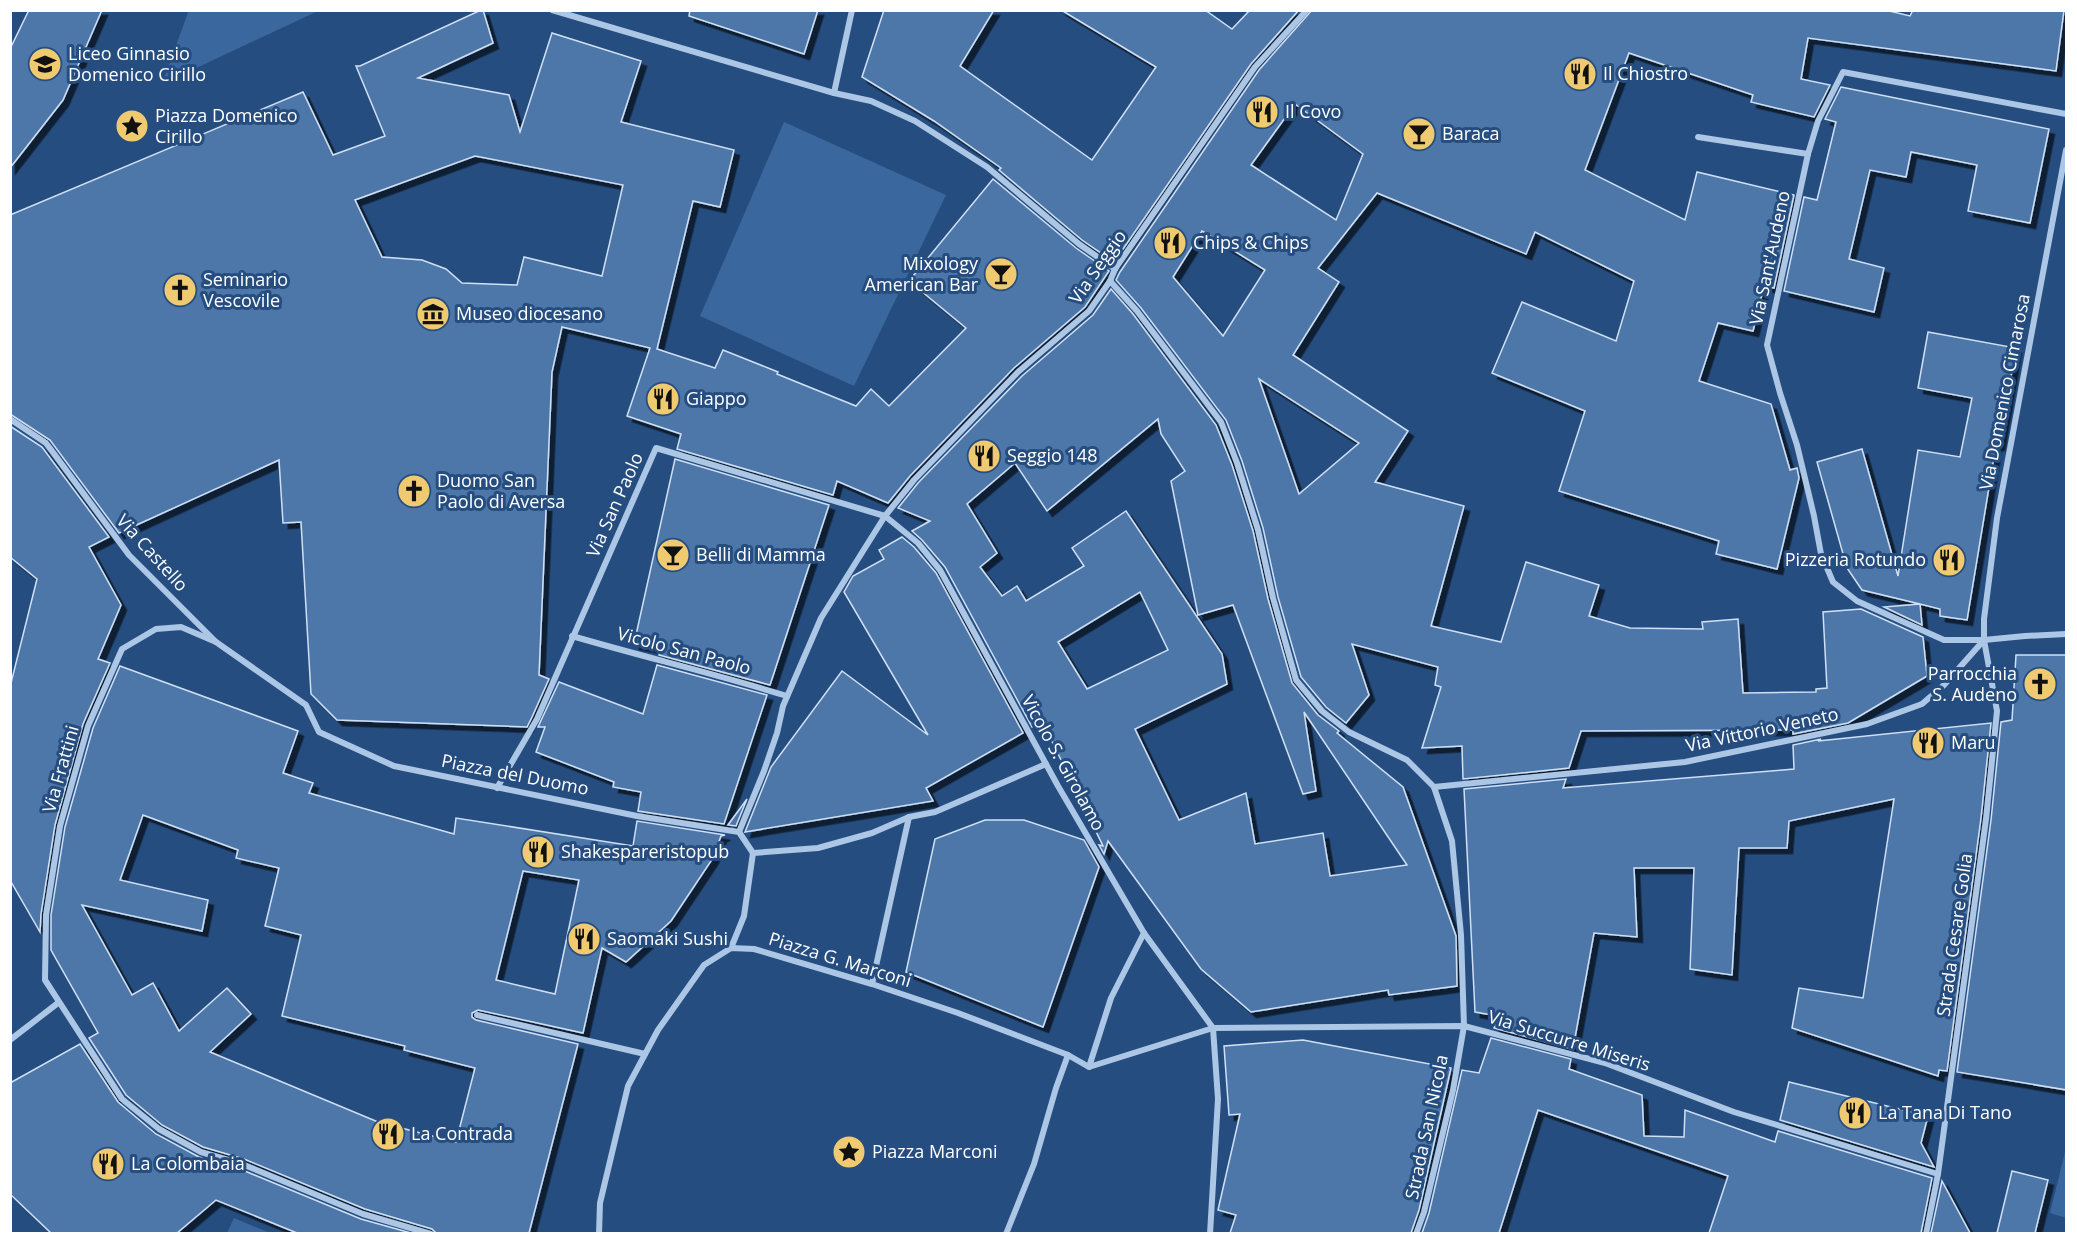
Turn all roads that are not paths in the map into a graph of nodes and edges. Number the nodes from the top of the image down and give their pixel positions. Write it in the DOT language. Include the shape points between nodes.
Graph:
graph roads {
  1 [pos="552,10"];
  2 [pos="852,10"];
  3 [pos="1307,10"];
  4 [pos="834,93"];
  5 [pos="2067,114"];
  6 [pos="1698,137"];
  7 [pos="2067,150"];
  8 [pos="1808,154"];
  9 [pos="1115,269"];
  10 [pos="1110,281"];
  11 [pos="10,419"];
  12 [pos="885,516"];
  13 [pos="2067,634"];
  14 [pos="572,636"];
  15 [pos="1984,640"];
  16 [pos="216,642"];
  17 [pos="287,691"];
  18 [pos="787,696"];
  19 [pos="1046,764"];
  20 [pos="1434,787"];
  21 [pos="497,788"];
  22 [pos="909,817"];
  23 [pos="739,832"];
  24 [pos="753,853"];
  25 [pos="1144,933"];
  26 [pos="731,948"];
  27 [pos="872,984"];
  28 [pos="58,1003"];
  29 [pos="477,1015"];
  30 [pos="1464,1026"];
  31 [pos="1213,1028"];
  32 [pos="10,1040"];
  33 [pos="645,1054"];
  34 [pos="1068,1055"];
  35 [pos="1089,1067"];
  36 [pos="1938,1174"];
  37 [pos="431,1233"];
  38 [pos="598,1233"];
  39 [pos="1006,1233"];
  40 [pos="1210,1233"];
  41 [pos="1416,1233"];
  42 [pos="1926,1233"];
  1 -- 4 [label="street"];
  2 -- 4 [label="street"];
  3 -- 9 [label="street, Via Seggio" via="1256,67"];
  4 -- 9 [label="street" via="871,101 915,121 987,167 1078,244"];
  5 -- 8 [label="street, Via Sant'Audeno" via="1843,72 1818,121"];
  6 -- 8 [label="street"];
  7 -- 15 [label="street, Via Domenico Cimarosa" via="1997,518"];
  8 -- 15 [label="street, Via Sant'Audeno" via="1767,345 1797,445 1821,554 1833,582 1857,601 1944,640"];
  9 -- 10 [label="street, Via Seggio"];
  10 -- 12 [label="street, Via Seggio" via="1089,311 1018,372 914,480"];
  10 -- 20 [label="street" via="1221,422 1258,530 1296,680 1322,711 1349,732 1407,760"];
  11 -- 16 [label="street, Via Castello" via="46,443 129,555"];
  12 -- 14 [label="street, Via San Paolo" via="656,448"];
  12 -- 18 [label="street, Via Seggio" via="821,618"];
  12 -- 19 [label="street, Vicolo S. Girolamo" via="918,543 940,570"];
  13 -- 15 [label="street"];
  14 -- 18 [label="street, Vicolo San Paolo"];
  14 -- 21 [label="street, Via San Paolo" via="537,719"];
  15 -- 20 [label="street, Via Vittorio Veneto" via="1922,704 1867,724 1685,762"];
  15 -- 36 [label="street, Strada Cesare Golia" via="1997,711"];
  16 -- 17 [label="street, Via Castello"];
  16 -- 28 [label="street, Via Frattini" via="181,627 156,629 122,648 88,726 60,826 46,915 45,980"];
  17 -- 21 [label="street, Piazza del Duomo" via="306,705 319,732 344,744 394,766"];
  18 -- 23 [label="street, Via Seggio" via="764,771"];
  19 -- 22 [label="street" via="935,812"];
  19 -- 25 [label="street, Vicolo S. Girolamo"];
  20 -- 30 [label="street, Strada San Nicola" via="1452,841"];
  21 -- 23 [label="street, Piazza del Duomo"];
  22 -- 24 [label="street" via="872,833 818,848"];
  22 -- 27 [label="street"];
  23 -- 24 [label="street"];
  24 -- 26 [label="street" via="744,916"];
  25 -- 31 [label="street, Vicolo S. Girolamo"];
  25 -- 35 [label="street" via="1112,998"];
  26 -- 27 [label="street, Piazza G. Marconi" via="754,949"];
  26 -- 33 [label="street" via="704,964"];
  27 -- 34 [label="street, Piazza G. Marconi"];
  28 -- 32 [label="street"];
  28 -- 37 [label="street, Via Frattini" via="122,1099 159,1129 201,1152 242,1164 363,1214"];
  29 -- 33 [label="street"];
  30 -- 31 [label="street, Via Succurre Miseris"];
  30 -- 36 [label="street, Via Succurre Miseris" via="1605,1063 1734,1112"];
  30 -- 41 [label="street, Strada San Nicola" via="1450,1101"];
  31 -- 35 [label="street, Via Succurre Miseris"];
  31 -- 40 [label="street" via="1218,1100"];
  33 -- 38 [label="street" via="628,1086 600,1203"];
  34 -- 35 [label="street, Piazza G. Marconi"];
  34 -- 39 [label="street" via="1034,1164"];
  36 -- 42 [label="street, Strada Cesare Golia"];
}
